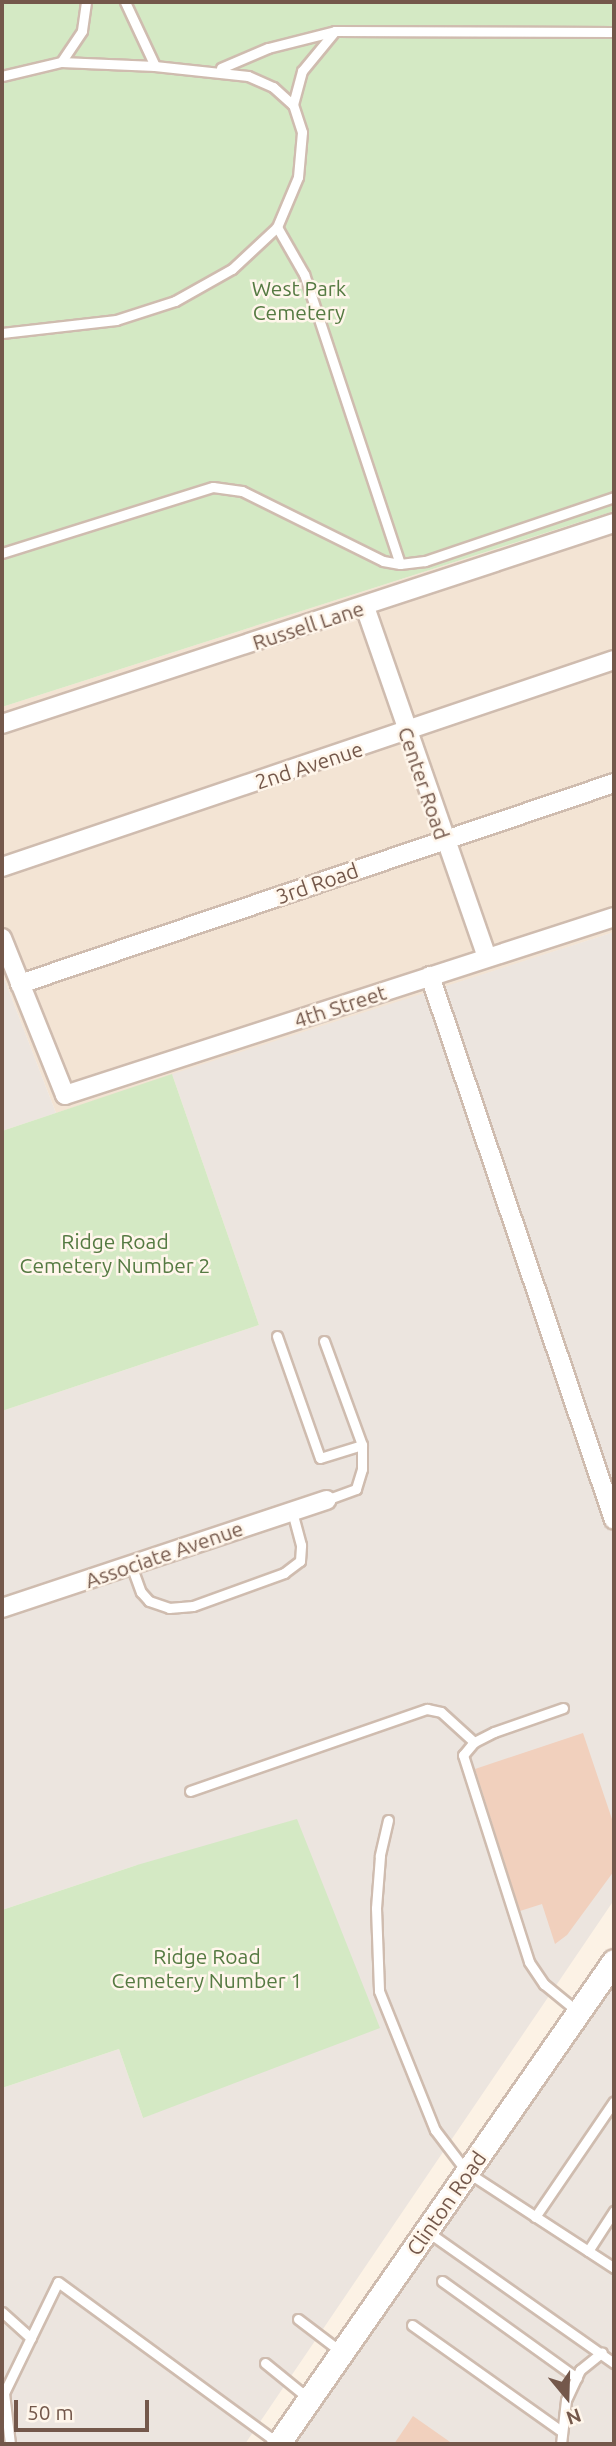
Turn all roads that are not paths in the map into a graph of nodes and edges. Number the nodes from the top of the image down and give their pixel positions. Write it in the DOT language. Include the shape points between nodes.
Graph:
graph roads {
  1 [pos="86,2"];
  2 [pos="125,2"];
  3 [pos="335,31"];
  4 [pos="614,32"];
  5 [pos="61,62"];
  6 [pos="155,66"];
  7 [pos="216,70"];
  8 [pos="2,76"];
  9 [pos="293,105"];
  10 [pos="277,227"];
  11 [pos="2,333"];
  12 [pos="614,497"];
  13 [pos="614,523"];
  14 [pos="2,553"];
  15 [pos="400,564"];
  16 [pos="365,607"];
  17 [pos="614,660"];
  18 [pos="2,724"];
  19 [pos="406,733"];
  20 [pos="614,783"];
  21 [pos="444,840"];
  22 [pos="2,867"];
  23 [pos="614,917"];
  24 [pos="2,938"];
  25 [pos="487,957"];
  26 [pos="430,976"];
  27 [pos="20,984"];
  28 [pos="277,1336"];
  29 [pos="324,1341"];
  30 [pos="362,1445"];
  31 [pos="326,1500"];
  32 [pos="292,1511"];
  33 [pos="614,1520"];
  34 [pos="131,1565"];
  35 [pos="2,1608"];
  36 [pos="564,1708"];
  37 [pos="474,1742"];
  38 [pos="190,1791"];
  39 [pos="388,1820"];
  40 [pos="614,1961"];
  41 [pos="579,2012"];
  42 [pos="614,2101"];
  43 [pos="467,2172"];
  44 [pos="614,2211"];
  45 [pos="535,2217"];
  46 [pos="426,2231"];
  47 [pos="588,2251"];
  48 [pos="614,2268"];
  49 [pos="442,2281"];
  50 [pos="2,2312"];
  51 [pos="298,2319"];
  52 [pos="412,2325"];
  53 [pos="31,2338"];
  54 [pos="342,2352"];
  55 [pos="602,2352"];
  56 [pos="265,2363"];
  57 [pos="614,2363"];
  58 [pos="577,2378"];
  59 [pos="309,2399"];
  60 [pos="561,2431"];
  61 [pos="10,2444"];
  62 [pos="278,2444"];
  63 [pos="561,2444"];
  1 -- 5 [label="lane" via="82,31"];
  2 -- 6 [label="lane"];
  3 -- 4 [label="lane"];
  3 -- 7 [label="lane" via="268,48"];
  3 -- 9 [label="lane" via="302,71"];
  5 -- 6 [label="lane"];
  5 -- 8 [label="lane"];
  6 -- 7 [label="lane"];
  7 -- 9 [label="lane" via="273,87"];
  9 -- 10 [label="lane" via="302,132 298,177"];
  10 -- 11 [label="lane" via="232,269 143,314"];
  10 -- 15 [label="lane" via="304,274"];
  12 -- 15 [label="lane" via="425,561"];
  13 -- 16 [label="street, Russell Lane"];
  14 -- 15 [label="lane" via="213,487 242,491 383,561"];
  16 -- 18 [label="street, Russell Lane"];
  16 -- 19 [label="street, Center Road"];
  17 -- 19 [label="street, 2nd Avenue"];
  19 -- 21 [label="street, Center Road"];
  19 -- 22 [label="street, 2nd Avenue"];
  20 -- 21 [label="street, 3rd Road"];
  21 -- 25 [label="street, Center Road"];
  21 -- 27 [label="street, 3rd Road"];
  23 -- 25 [label="street, 4th Street"];
  24 -- 27 [label="street"];
  25 -- 26 [label="street, 4th Street"];
  26 -- 27 [label="street, 4th Street" via="65,1095"];
  26 -- 33 [label="street"];
  28 -- 30 [label="lane" via="320,1458"];
  29 -- 30 [label="lane"];
  30 -- 31 [label="lane" via="356,1489"];
  31 -- 32 [label="street, Associate Avenue"];
  32 -- 34 [label="street, Associate Avenue"];
  32 -- 34 [label="lane" via="302,1545 300,1562 284,1573 193,1606 169,1608 149,1601"];
  34 -- 35 [label="street, Associate Avenue"];
  36 -- 37 [label="lane"];
  37 -- 38 [label="lane" via="441,1712 427,1709"];
  37 -- 41 [label="lane" via="463,1755 464,1767 518,1938 544,1984"];
  39 -- 43 [label="lane" via="376,1908 379,1991 435,2130"];
  40 -- 41 [label="street, Clinton Road"];
  41 -- 43 [label="street, Clinton Road"];
  42 -- 45 [label="lane"];
  43 -- 45 [label="lane"];
  43 -- 46 [label="street, Clinton Road"];
  44 -- 47 [label="lane"];
  45 -- 47 [label="lane"];
  46 -- 54 [label="street, Clinton Road"];
  46 -- 55 [label="lane"];
  47 -- 48 [label="lane"];
  49 -- 58 [label="lane"];
  50 -- 53 [label="lane"];
  51 -- 54 [label="lane"];
  52 -- 60 [label="lane"];
  53 -- 61 [label="lane" via="4,2393"];
  53 -- 62 [label="lane" via="58,2282"];
  54 -- 59 [label="street, Clinton Road"];
  55 -- 57 [label="lane"];
  55 -- 58 [label="lane"];
  56 -- 59 [label="lane"];
  58 -- 60 [label="lane" via="566,2400"];
  59 -- 62 [label="street, Clinton Road"];
  60 -- 63 [label="lane"];
}
